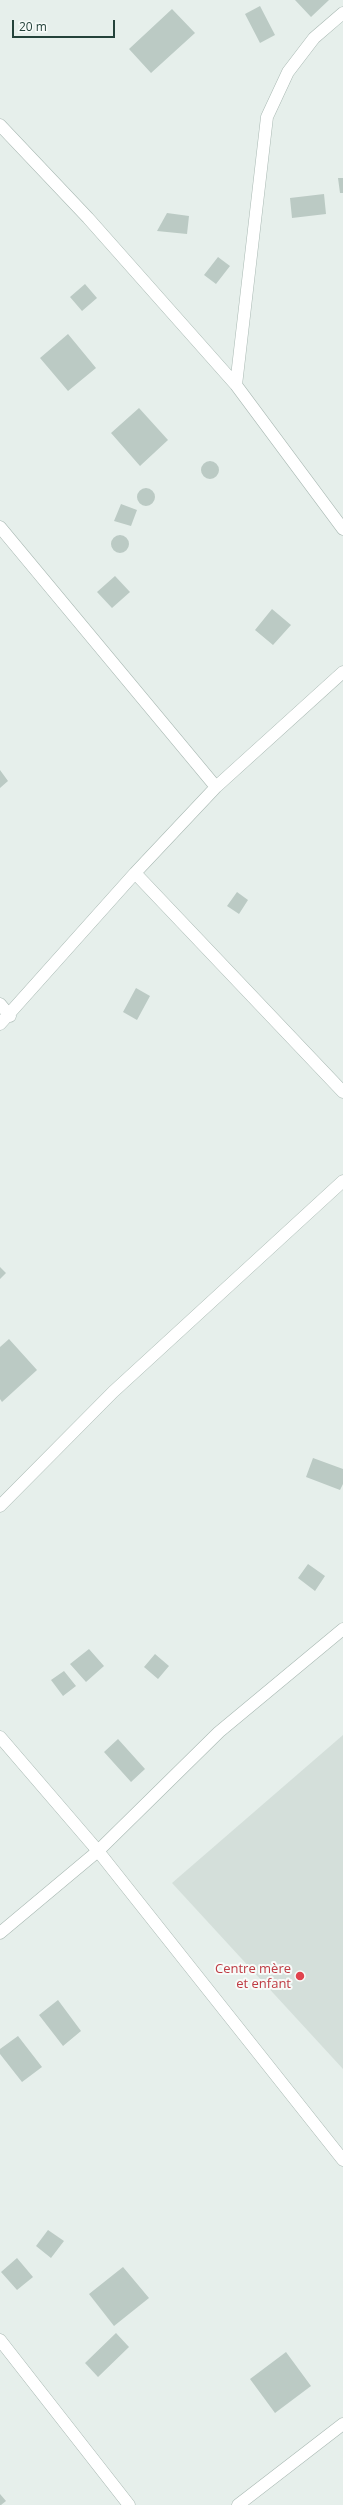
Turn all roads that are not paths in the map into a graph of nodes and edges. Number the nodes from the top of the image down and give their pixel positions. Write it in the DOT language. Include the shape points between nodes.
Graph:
graph roads {
  1 [pos="343,13"];
  2 [pos="0,125"];
  3 [pos="236,385"];
  4 [pos="0,527"];
  5 [pos="343,529"];
  6 [pos="343,672"];
  7 [pos="216,787"];
  8 [pos="135,873"];
  9 [pos="0,1004"];
  10 [pos="10,1016"];
  11 [pos="0,1024"];
  12 [pos="343,1092"];
  13 [pos="343,1181"];
  14 [pos="0,1506"];
  15 [pos="343,1629"];
  16 [pos="0,1737"];
  17 [pos="98,1851"];
  18 [pos="0,1933"];
  19 [pos="343,2160"];
  20 [pos="0,2340"];
  21 [pos="343,2424"];
  22 [pos="129,2505"];
  23 [pos="238,2505"];
  1 -- 3 [label="street" via="314,38 288,72 268,117"];
  2 -- 3 [label="street" via="88,218"];
  3 -- 5 [label="street"];
  4 -- 7 [label="street"];
  6 -- 7 [label="street"];
  7 -- 8 [label="street"];
  8 -- 10 [label="street"];
  8 -- 12 [label="street"];
  9 -- 10 [label="street"];
  10 -- 11 [label="street"];
  13 -- 14 [label="street" via="113,1392"];
  15 -- 17 [label="street" via="220,1732"];
  16 -- 17 [label="street"];
  17 -- 18 [label="street"];
  17 -- 19 [label="street"];
  20 -- 22 [label="street"];
  21 -- 23 [label="street"];
}
